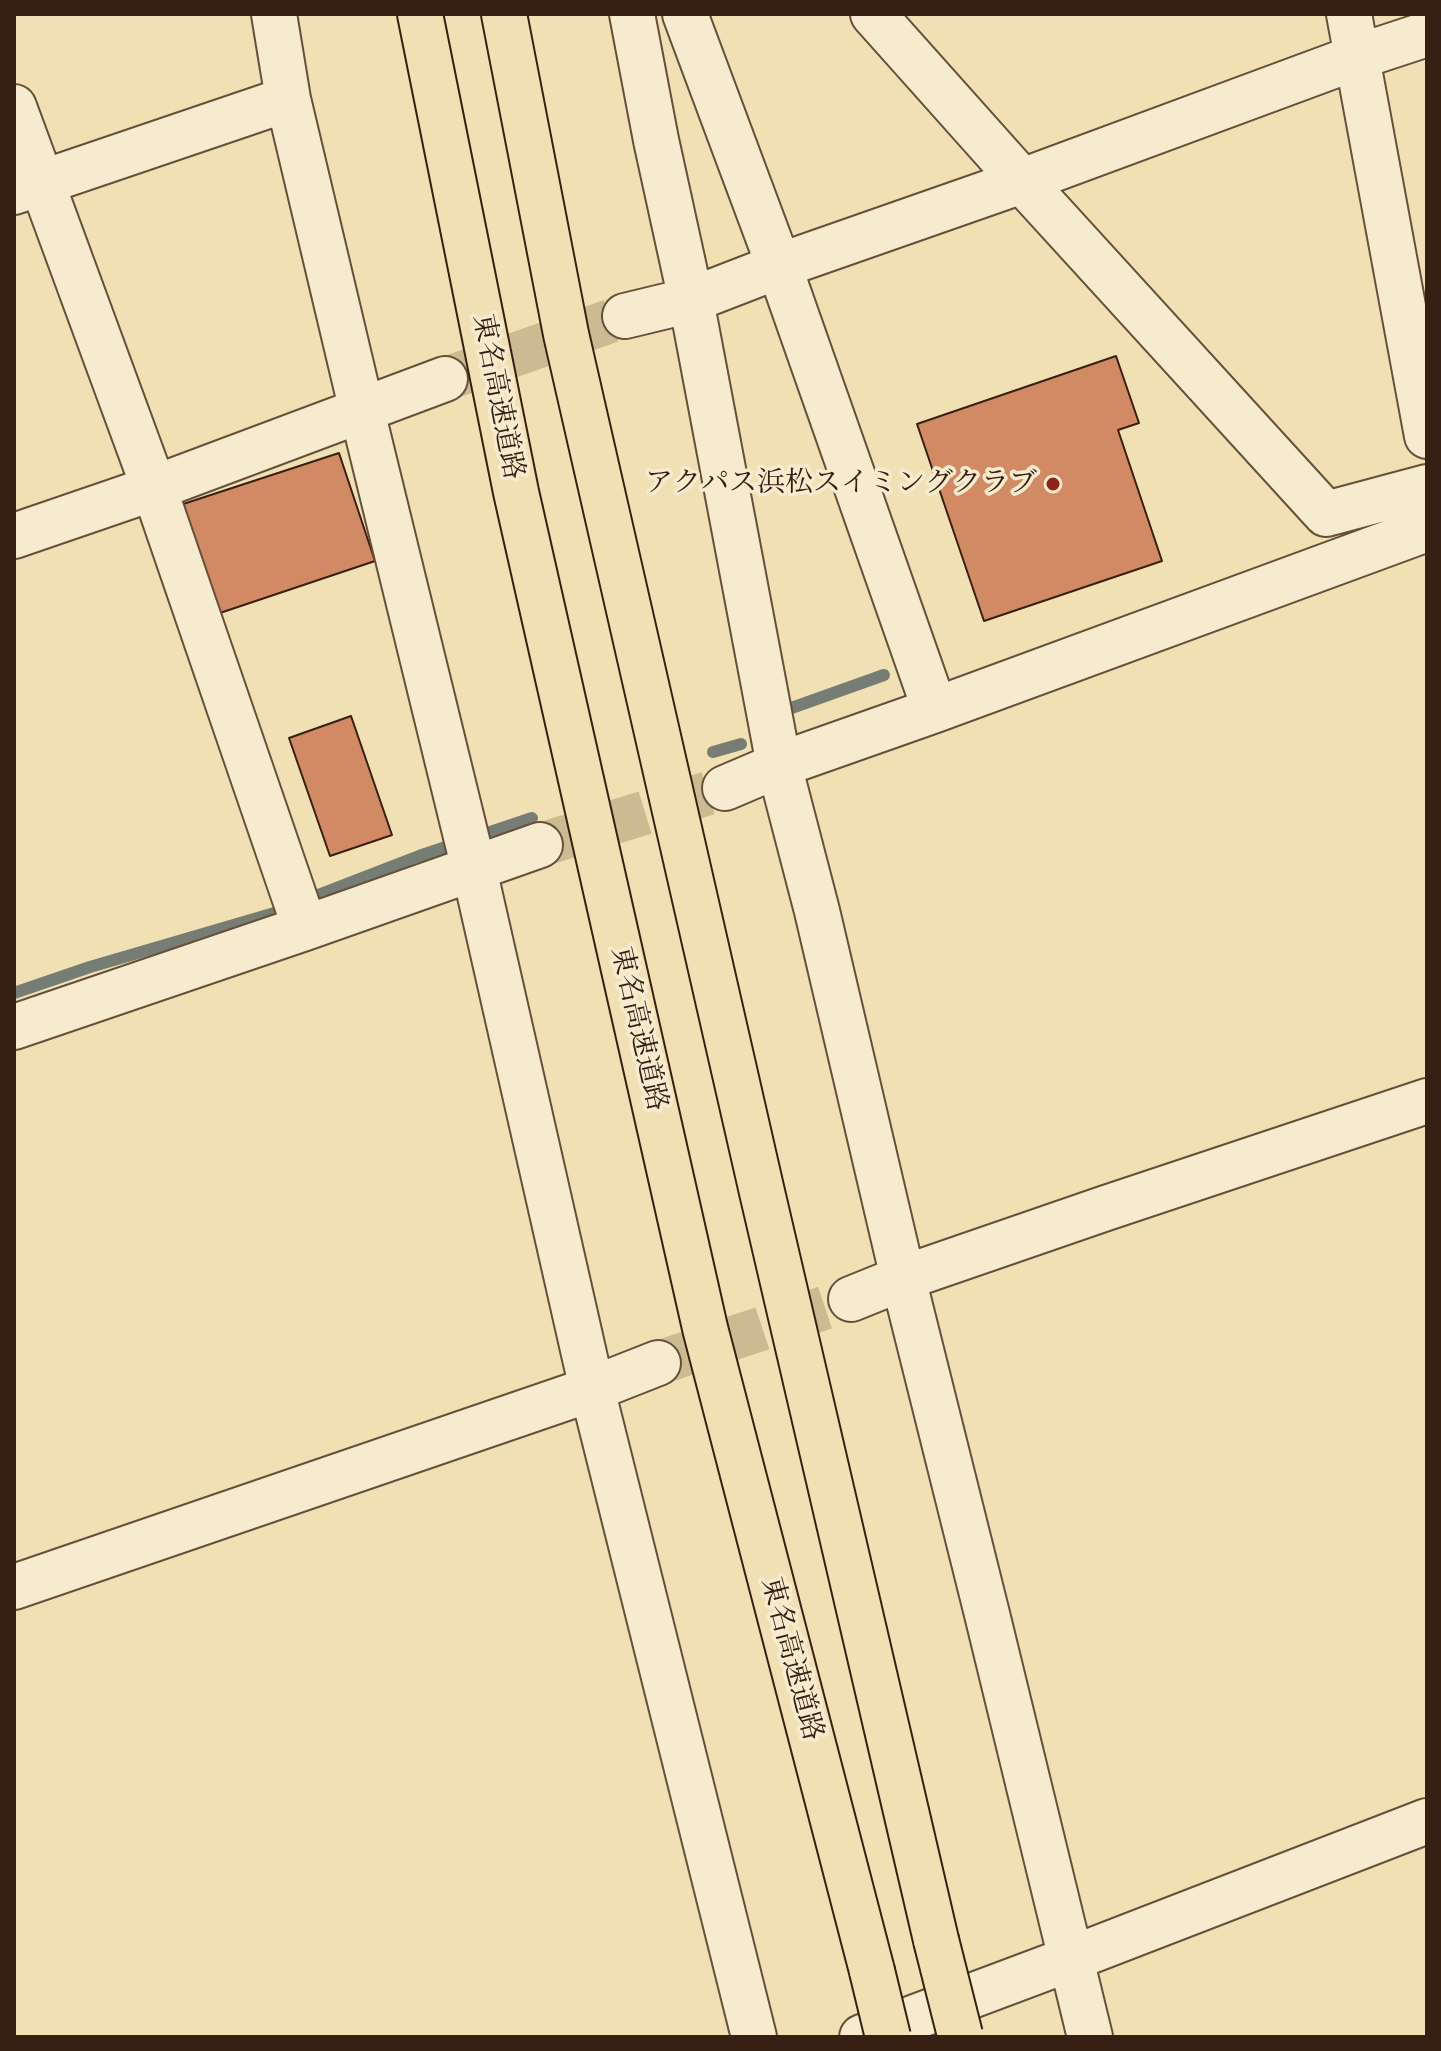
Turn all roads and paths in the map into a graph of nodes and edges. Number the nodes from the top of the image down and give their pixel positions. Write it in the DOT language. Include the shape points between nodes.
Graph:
graph roads {
  1 [pos="274,14"];
  2 [pos="420,14"];
  3 [pos="504,14"];
  4 [pos="632,14"];
  5 [pos="685,14"];
  6 [pos="873,14"];
  7 [pos="1349,14"];
  8 [pos="1427,34"];
  9 [pos="1357,57"];
  10 [pos="288,99"];
  11 [pos="14,107"];
  12 [pos="1022,181"];
  13 [pos="28,188"];
  14 [pos="779,266"];
  15 [pos="691,300"];
  16 [pos="625,316"];
  17 [pos="445,379"];
  18 [pos="362,411"];
  19 [pos="1427,436"];
  20 [pos="1427,487"];
  21 [pos="154,488"];
  22 [pos="1427,529"];
  23 [pos="14,536"];
  24 [pos="935,710"];
  25 [pos="779,765"];
  26 [pos="725,788"];
  27 [pos="540,845"];
  28 [pos="474,869"];
  29 [pos="305,928"];
  30 [pos="14,1027"];
  31 [pos="1427,1101"];
  32 [pos="903,1278"];
  33 [pos="851,1299"];
  34 [pos="658,1363"];
  35 [pos="592,1389"];
  36 [pos="14,1587"];
  37 [pos="1427,1821"];
  38 [pos="1070,1959"];
  39 [pos="960,2036"];
  40 [pos="754,2037"];
  41 [pos="862,2037"];
  42 [pos="888,2037"];
  43 [pos="1090,2037"];
  1 -- 10 [label="street"];
  2 -- 42 [label="highway, 東名高速道路, bridge" via="516,492 705,1328"];
  3 -- 39 [label="highway, bridge" via="569,349"];
  4 -- 15 [label="street"];
  5 -- 14 [label="street"];
  6 -- 12 [label="street"];
  7 -- 9 [label="street"];
  8 -- 9 [label="street"];
  9 -- 12 [label="street"];
  9 -- 19 [label="street"];
  10 -- 13 [label="street"];
  10 -- 18 [label="street"];
  11 -- 13 [label="street"];
  12 -- 14 [label="street"];
  12 -- 20 [label="street" via="1326,514"];
  13 -- 21 [label="street"];
  14 -- 15 [label="street"];
  14 -- 24 [label="street"];
  15 -- 16 [label="street"];
  15 -- 25 [label="street"];
  17 -- 18 [label="street"];
  18 -- 21 [label="street"];
  18 -- 28 [label="street"];
  21 -- 23 [label="street"];
  21 -- 29 [label="street"];
  22 -- 24 [label="street"];
  24 -- 25 [label="street"];
  25 -- 26 [label="street"];
  25 -- 32 [label="street"];
  27 -- 28 [label="street"];
  28 -- 29 [label="street"];
  28 -- 35 [label="street"];
  29 -- 30 [label="street"];
  31 -- 32 [label="street"];
  32 -- 33 [label="street"];
  32 -- 38 [label="street"];
  34 -- 35 [label="street"];
  35 -- 36 [label="street"];
  35 -- 40 [label="street"];
  37 -- 38 [label="street"];
  38 -- 41 [label="street"];
  38 -- 43 [label="street"];
}
